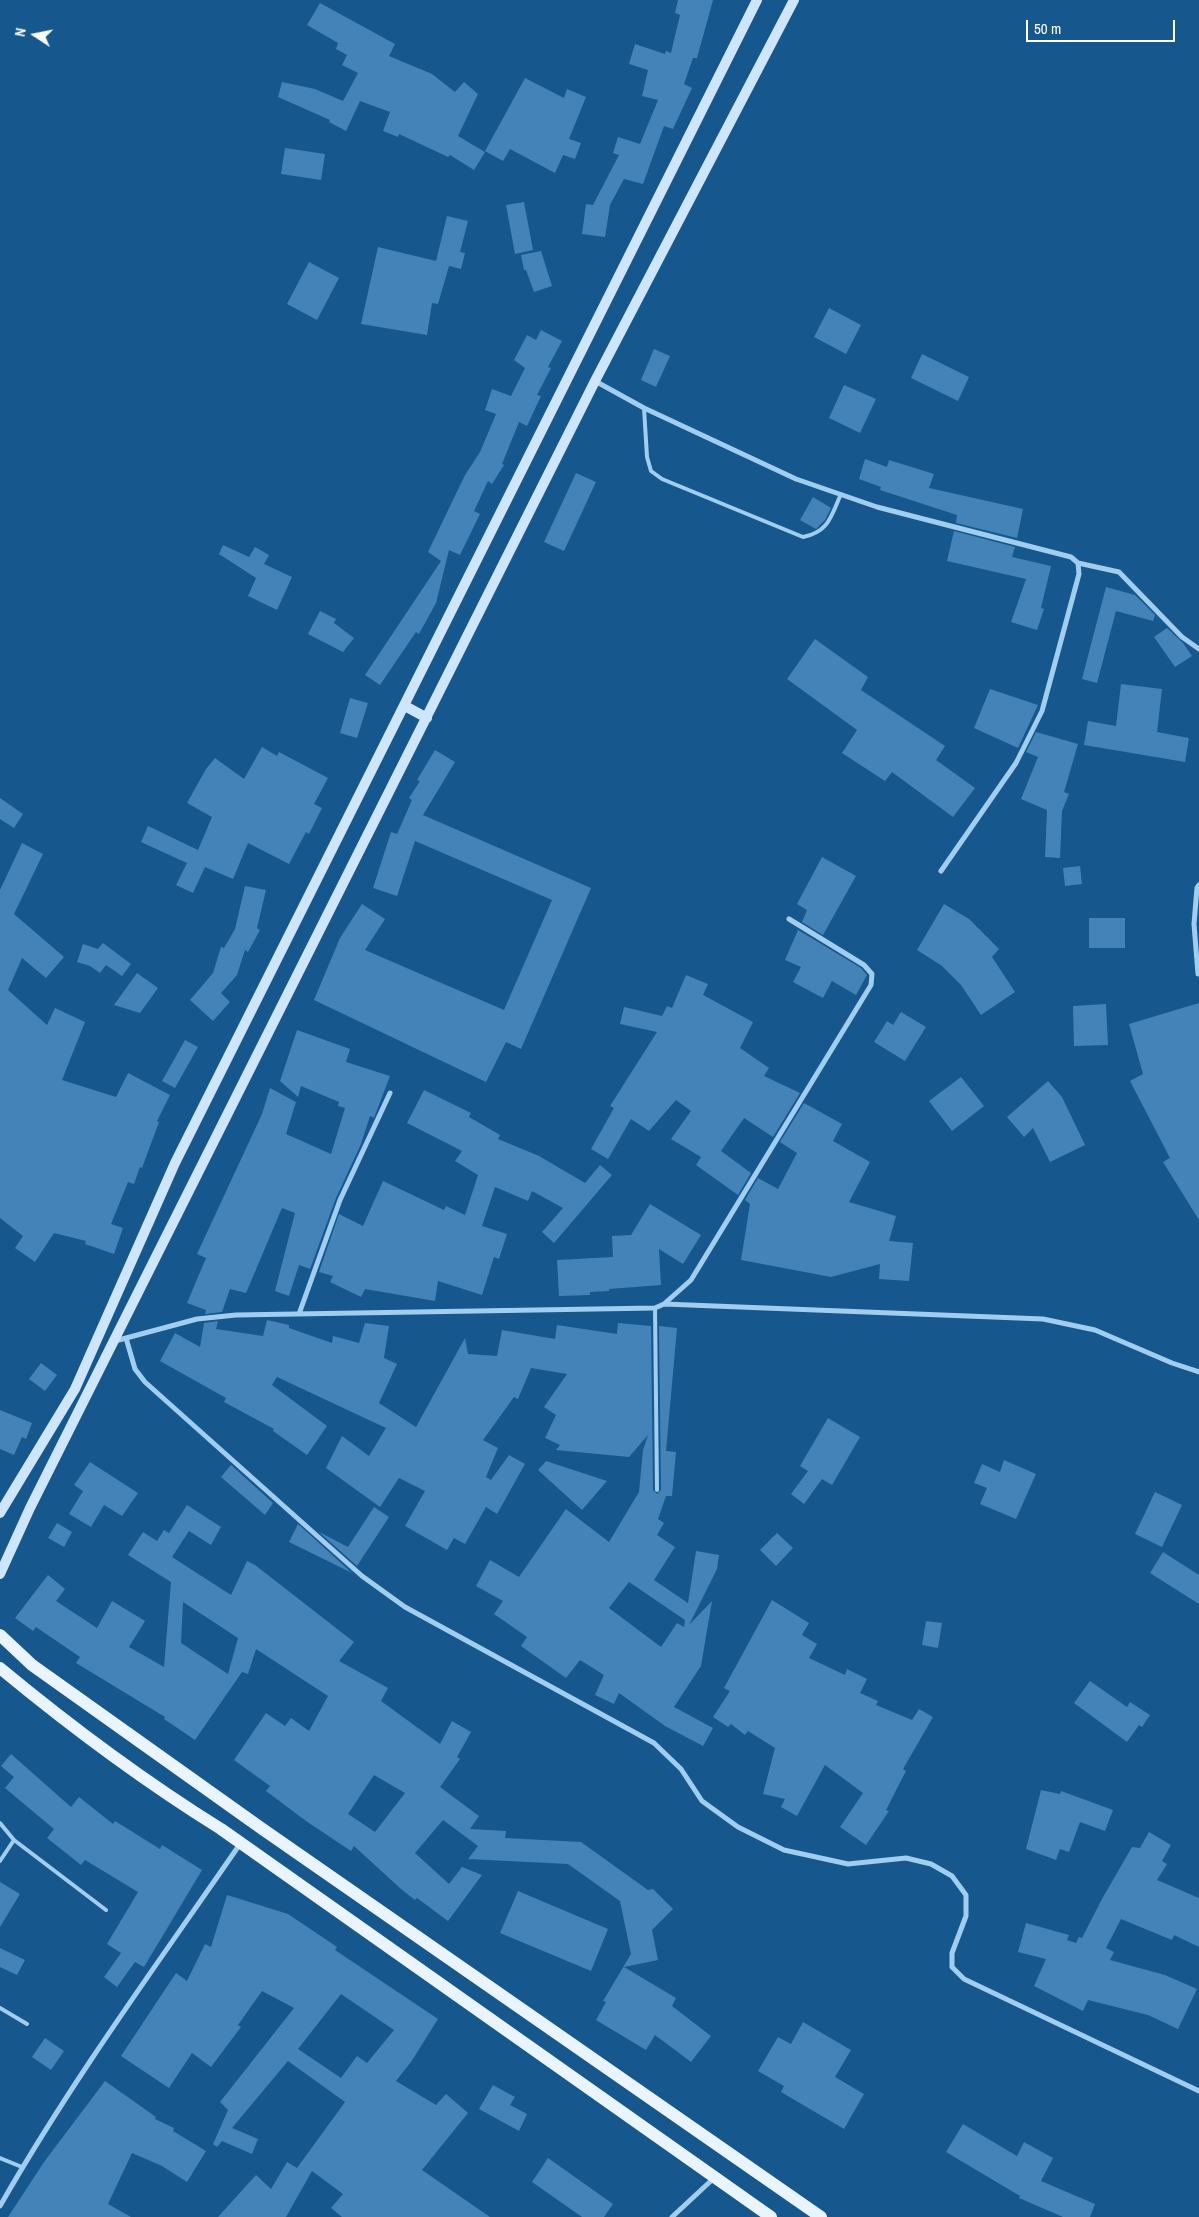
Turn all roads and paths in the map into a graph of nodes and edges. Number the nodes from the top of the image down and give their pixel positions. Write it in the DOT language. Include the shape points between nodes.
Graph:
graph roads {
  1 [pos="757,0"];
  2 [pos="794,0"];
  3 [pos="595,381"];
  4 [pos="644,408"];
  5 [pos="841,494"];
  6 [pos="1078,563"];
  7 [pos="1199,649"];
  8 [pos="405,706"];
  9 [pos="427,718"];
  10 [pos="941,871"];
  11 [pos="1199,885"];
  12 [pos="789,919"];
  13 [pos="1198,974"];
  14 [pos="390,1093"];
  15 [pos="664,1304"];
  16 [pos="655,1308"];
  17 [pos="299,1314"];
  18 [pos="126,1338"];
  19 [pos="114,1341"];
  20 [pos="1199,1372"];
  21 [pos="657,1490"];
  22 [pos="0,1513"];
  23 [pos="0,1574"];
  24 [pos="0,1635"];
  25 [pos="0,1668"];
  26 [pos="0,1823"];
  27 [pos="14,1840"];
  28 [pos="240,1843"];
  29 [pos="0,1861"];
  30 [pos="106,1910"];
  31 [pos="0,2008"];
  32 [pos="27,2024"];
  33 [pos="1199,2091"];
  34 [pos="0,2158"];
  35 [pos="22,2167"];
  36 [pos="715,2178"];
  37 [pos="0,2206"];
  38 [pos="672,2217"];
  39 [pos="771,2217"];
  40 [pos="820,2217"];
  1 -- 8 [label="main road"];
  2 -- 3 [label="main road"];
  3 -- 4 [label="street"];
  3 -- 9 [label="main road"];
  4 -- 5 [label="street" via="796,479"];
  4 -- 5 [label="lane" via="647,458 652,471 662,479 803,537 816,535 826,526"];
  5 -- 6 [label="street" via="876,507 1071,558"];
  6 -- 7 [label="street" via="1119,572 1182,637"];
  6 -- 10 [label="street" via="1079,574 1042,711 1016,763"];
  8 -- 9 [label="main road"];
  8 -- 22 [label="main road" via="175,1163 75,1389"];
  9 -- 19 [label="main road"];
  11 -- 13 [label="street" via="1194,924"];
  12 -- 15 [label="street" via="864,965 872,974 871,985 691,1280"];
  14 -- 17 [label="street" via="340,1200"];
  15 -- 16 [label="street"];
  15 -- 20 [label="street" via="1043,1320 1095,1330"];
  16 -- 17 [label="street"];
  16 -- 21 [label="lane"];
  17 -- 18 [label="street" via="197,1319"];
  18 -- 19 [label="street"];
  18 -- 33 [label="street" via="135,1369 145,1382 362,1576 405,1607 654,1743 681,1769 702,1801 738,1827 784,1850 848,1864 906,1858 931,1864 952,1876 966,1895 966,1916 952,1953 952,1967 964,1979"];
  19 -- 23 [label="main road"];
  24 -- 40 [label="main road" via="32,1665 261,1828"];
  25 -- 28 [label="main road" via="59,1716"];
  26 -- 27 [label="lane"];
  27 -- 29 [label="lane"];
  27 -- 30 [label="lane"];
  28 -- 35 [label="street"];
  28 -- 36 [label="main road"];
  31 -- 32 [label="lane"];
  34 -- 35 [label="lane"];
  35 -- 37 [label="street"];
  36 -- 38 [label="street"];
  36 -- 39 [label="main road"];
}
